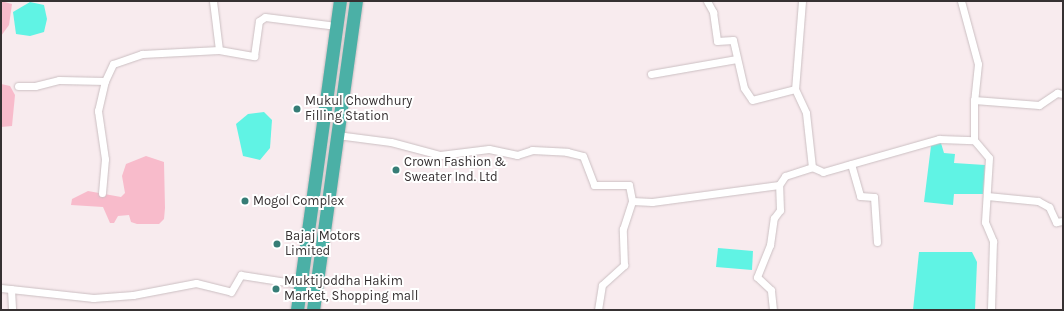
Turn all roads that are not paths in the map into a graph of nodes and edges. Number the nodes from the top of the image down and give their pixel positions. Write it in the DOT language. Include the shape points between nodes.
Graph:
graph roads {
  1 [pos="213,1"];
  2 [pos="331,1"];
  3 [pos="340,1"];
  4 [pos="356,1"];
  5 [pos="707,1"];
  6 [pos="802,1"];
  7 [pos="961,1"];
  8 [pos="328,25"];
  9 [pos="218,50"];
  10 [pos="737,58"];
  11 [pos="651,74"];
  12 [pos="105,81"];
  13 [pos="18,86"];
  14 [pos="795,89"];
  15 [pos="1063,94"];
  16 [pos="974,100"];
  17 [pos="337,135"];
  18 [pos="974,140"];
  19 [pos="851,164"];
  20 [pos="812,167"];
  21 [pos="779,185"];
  22 [pos="102,193"];
  23 [pos="987,196"];
  24 [pos="632,201"];
  25 [pos="1063,221"];
  26 [pos="877,242"];
  27 [pos="292,283"];
  28 [pos="1,288"];
  29 [pos="11,289"];
  30 [pos="12,310"];
  31 [pos="288,310"];
  32 [pos="297,310"];
  33 [pos="313,310"];
  34 [pos="598,310"];
  35 [pos="773,310"];
  36 [pos="991,310"];
  1 -- 9 [label="street"];
  2 -- 8 [label="highway"];
  3 -- 32 [label="highway"];
  4 -- 17 [label="highway"];
  5 -- 10 [label="street" via="713,12 717,42 733,40"];
  6 -- 14 [label="street"];
  7 -- 16 [label="street" via="978,64"];
  8 -- 9 [label="street" via="265,17 259,21 254,56"];
  8 -- 27 [label="highway"];
  9 -- 12 [label="street" via="142,54 113,64"];
  10 -- 11 [label="street"];
  10 -- 14 [label="street" via="744,88 752,100"];
  12 -- 13 [label="street" via="59,80 35,86"];
  12 -- 22 [label="street" via="98,111 105,159"];
  14 -- 20 [label="street" via="806,113"];
  15 -- 16 [label="street" via="1057,93 1039,105"];
  16 -- 18 [label="street"];
  17 -- 24 [label="street" via="390,142 440,155 489,149 517,155 532,150 567,152 582,156 594,185 629,185"];
  17 -- 33 [label="highway"];
  18 -- 19 [label="street" via="939,139"];
  18 -- 23 [label="street" via="989,158"];
  19 -- 20 [label="street" via="822,172"];
  19 -- 26 [label="street" via="860,196 874,197"];
  20 -- 21 [label="street" via="785,176"];
  21 -- 24 [label="street" via="681,200"];
  21 -- 35 [label="street" via="780,210 774,218 770,245 757,277 771,290"];
  23 -- 25 [label="street" via="1038,201 1049,207 1056,222"];
  23 -- 36 [label="street" via="985,222 993,241"];
  24 -- 34 [label="street" via="623,229 624,265 602,285"];
  27 -- 29 [label="street" via="241,275 230,292 196,283 133,295 93,298"];
  27 -- 31 [label="highway"];
  28 -- 29 [label="street"];
  29 -- 30 [label="street"];
}
